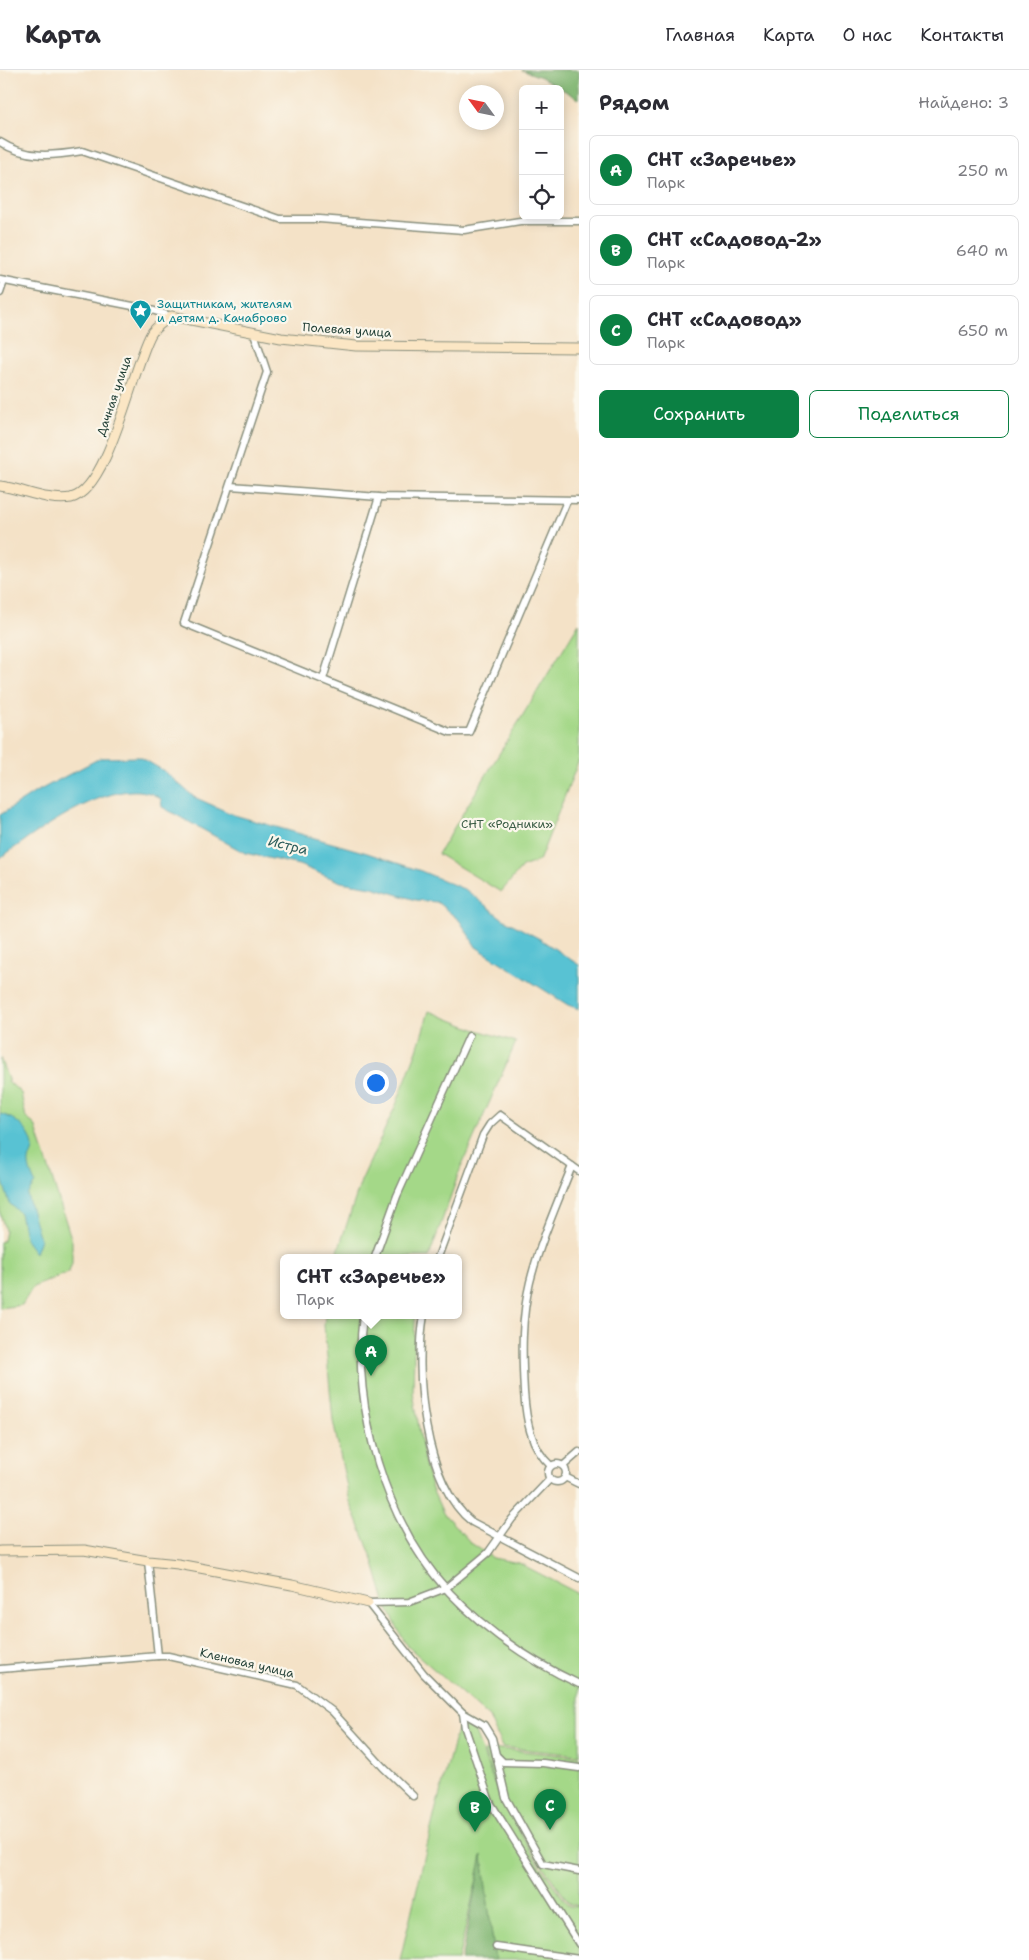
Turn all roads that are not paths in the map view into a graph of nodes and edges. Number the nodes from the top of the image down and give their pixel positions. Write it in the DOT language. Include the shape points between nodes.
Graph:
graph roads {
  1 [pos="0,142"];
  2 [pos="579,221"];
  3 [pos="2,280"];
  4 [pos="0,293"];
  5 [pos="171,316"];
  6 [pos="254,333"];
  7 [pos="579,348"];
  8 [pos="0,486"];
  9 [pos="230,486"];
  10 [pos="379,497"];
  11 [pos="579,500"];
  12 [pos="567,501"];
  13 [pos="323,679"];
  14 [pos="469,1036"];
  15 [pos="572,1166"];
  16 [pos="579,1171"];
  17 [pos="376,1254"];
  18 [pos="439,1254"];
  19 [pos="362,1319"];
  20 [pos="424,1319"];
  21 [pos="579,1452"];
  22 [pos="551,1466"];
  23 [pos="563,1466"];
  24 [pos="565,1476"];
  25 [pos="550,1479"];
  26 [pos="579,1484"];
  27 [pos="499,1534"];
  28 [pos="0,1551"];
  29 [pos="148,1561"];
  30 [pos="579,1578"];
  31 [pos="446,1588"];
  32 [pos="368,1603"];
  33 [pos="158,1656"];
  34 [pos="0,1668"];
  35 [pos="579,1684"];
  36 [pos="463,1713"];
  37 [pos="495,1753"];
  38 [pos="579,1768"];
  39 [pos="412,1796"];
  40 [pos="579,1871"];
  41 [pos="579,1944"];
  42 [pos="496,1947"];
  43 [pos="579,1959"];
  1 -- 2 [label="street" via="10,149 49,157 82,151 280,219 464,230 520,221"];
  3 -- 4 [label="street"];
  3 -- 5 [label="street, Полевая улица"];
  5 -- 6 [label="street, Полевая улица"];
  5 -- 8 [label="street, Дачная улица" via="152,332 135,369 119,427 106,457 88,485 74,497 57,499"];
  6 -- 7 [label="street, Полевая улица" via="356,346"];
  6 -- 9 [label="street" via="268,372"];
  9 -- 10 [label="street"];
  9 -- 13 [label="street" via="184,623"];
  10 -- 12 [label="street"];
  10 -- 13 [label="street"];
  11 -- 12 [label="street"];
  12 -- 13 [label="street" via="469,732 450,732"];
  14 -- 17 [label="street" via="397,1196"];
  15 -- 16 [label="street"];
  15 -- 18 [label="street" via="500,1115 483,1135"];
  15 -- 22 [label="street" via="530,1283 522,1353 529,1428 538,1450"];
  19 -- 31 [label="street" via="363,1386 368,1428 382,1477 414,1543"];
  20 -- 27 [label="street" via="421,1358 424,1406 427,1431 441,1479 459,1511 488,1532"];
  21 -- 23 [label="street"];
  22 -- 23 [label="street"];
  22 -- 25 [label="street"];
  23 -- 24 [label="street"];
  24 -- 25 [label="street" via="558,1482"];
  24 -- 26 [label="street"];
  25 -- 27 [label="street"];
  27 -- 30 [label="street"];
  27 -- 31 [label="street" via="488,1553"];
  28 -- 29 [label="street" via="84,1550"];
  29 -- 32 [label="street" via="292,1585"];
  29 -- 33 [label="street"];
  31 -- 32 [label="street" via="410,1602"];
  31 -- 35 [label="street" via="494,1633 535,1662"];
  32 -- 36 [label="street" via="424,1674"];
  33 -- 34 [label="street, Кленовая улица"];
  33 -- 39 [label="street, Кленовая улица" via="297,1685 332,1711"];
  36 -- 37 [label="street" via="484,1725 492,1738"];
  36 -- 41 [label="street" via="490,1802"];
  37 -- 38 [label="street" via="503,1762"];
  37 -- 40 [label="street" via="506,1798 543,1864"];
  42 -- 43 [label="street"];
}
